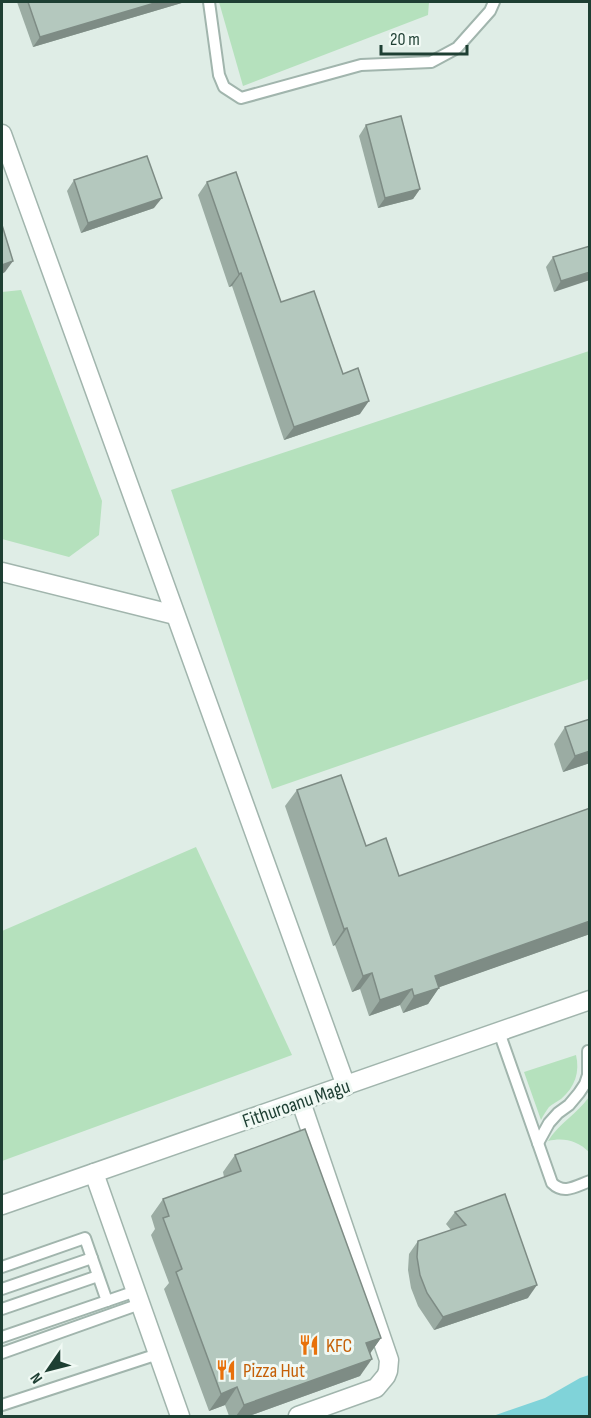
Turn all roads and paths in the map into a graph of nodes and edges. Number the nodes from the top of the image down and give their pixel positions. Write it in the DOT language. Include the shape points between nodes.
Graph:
graph roads {
  1 [pos="209,2"];
  2 [pos="494,2"];
  3 [pos="2,134"];
  4 [pos="2,572"];
  5 [pos="175,615"];
  6 [pos="590,1000"];
  7 [pos="499,1032"];
  8 [pos="588,1051"];
  9 [pos="345,1086"];
  10 [pos="301,1102"];
  11 [pos="538,1143"];
  12 [pos="94,1173"];
  13 [pos="590,1181"];
  14 [pos="2,1205"];
  15 [pos="92,1258"];
  16 [pos="2,1267"];
  17 [pos="98,1276"];
  18 [pos="2,1289"];
  19 [pos="138,1297"];
  20 [pos="107,1301"];
  21 [pos="2,1309"];
  22 [pos="2,1337"];
  23 [pos="2,1353"];
  24 [pos="158,1354"];
  25 [pos="2,1405"];
  26 [pos="180,1416"];
  27 [pos="298,1416"];
  1 -- 2 [label="lane" via="219,75 225,87 241,98 361,65 431,62 457,48"];
  3 -- 5 [label="street"];
  4 -- 5 [label="street"];
  5 -- 9 [label="street"];
  6 -- 7 [label="street, Fithuroanu Magu"];
  7 -- 9 [label="street, Fithuroanu Magu"];
  7 -- 11 [label="lane"];
  8 -- 11 [label="lane" via="585,1084 549,1123"];
  9 -- 10 [label="street, Fithuroanu Magu"];
  10 -- 12 [label="street, Fithuroanu Magu"];
  10 -- 27 [label="street" via="389,1360 386,1376 376,1388"];
  11 -- 13 [label="lane" via="557,1188 568,1189"];
  12 -- 14 [label="street, Fithuroanu Magu"];
  12 -- 19 [label="street"];
  15 -- 16 [label="lane" via="85,1238"];
  15 -- 17 [label="lane"];
  15 -- 18 [label="lane"];
  17 -- 20 [label="lane"];
  17 -- 21 [label="lane"];
  19 -- 20 [label="lane"];
  19 -- 23 [label="lane"];
  19 -- 24 [label="street"];
  20 -- 22 [label="lane"];
  24 -- 25 [label="lane"];
  24 -- 26 [label="street"];
}
